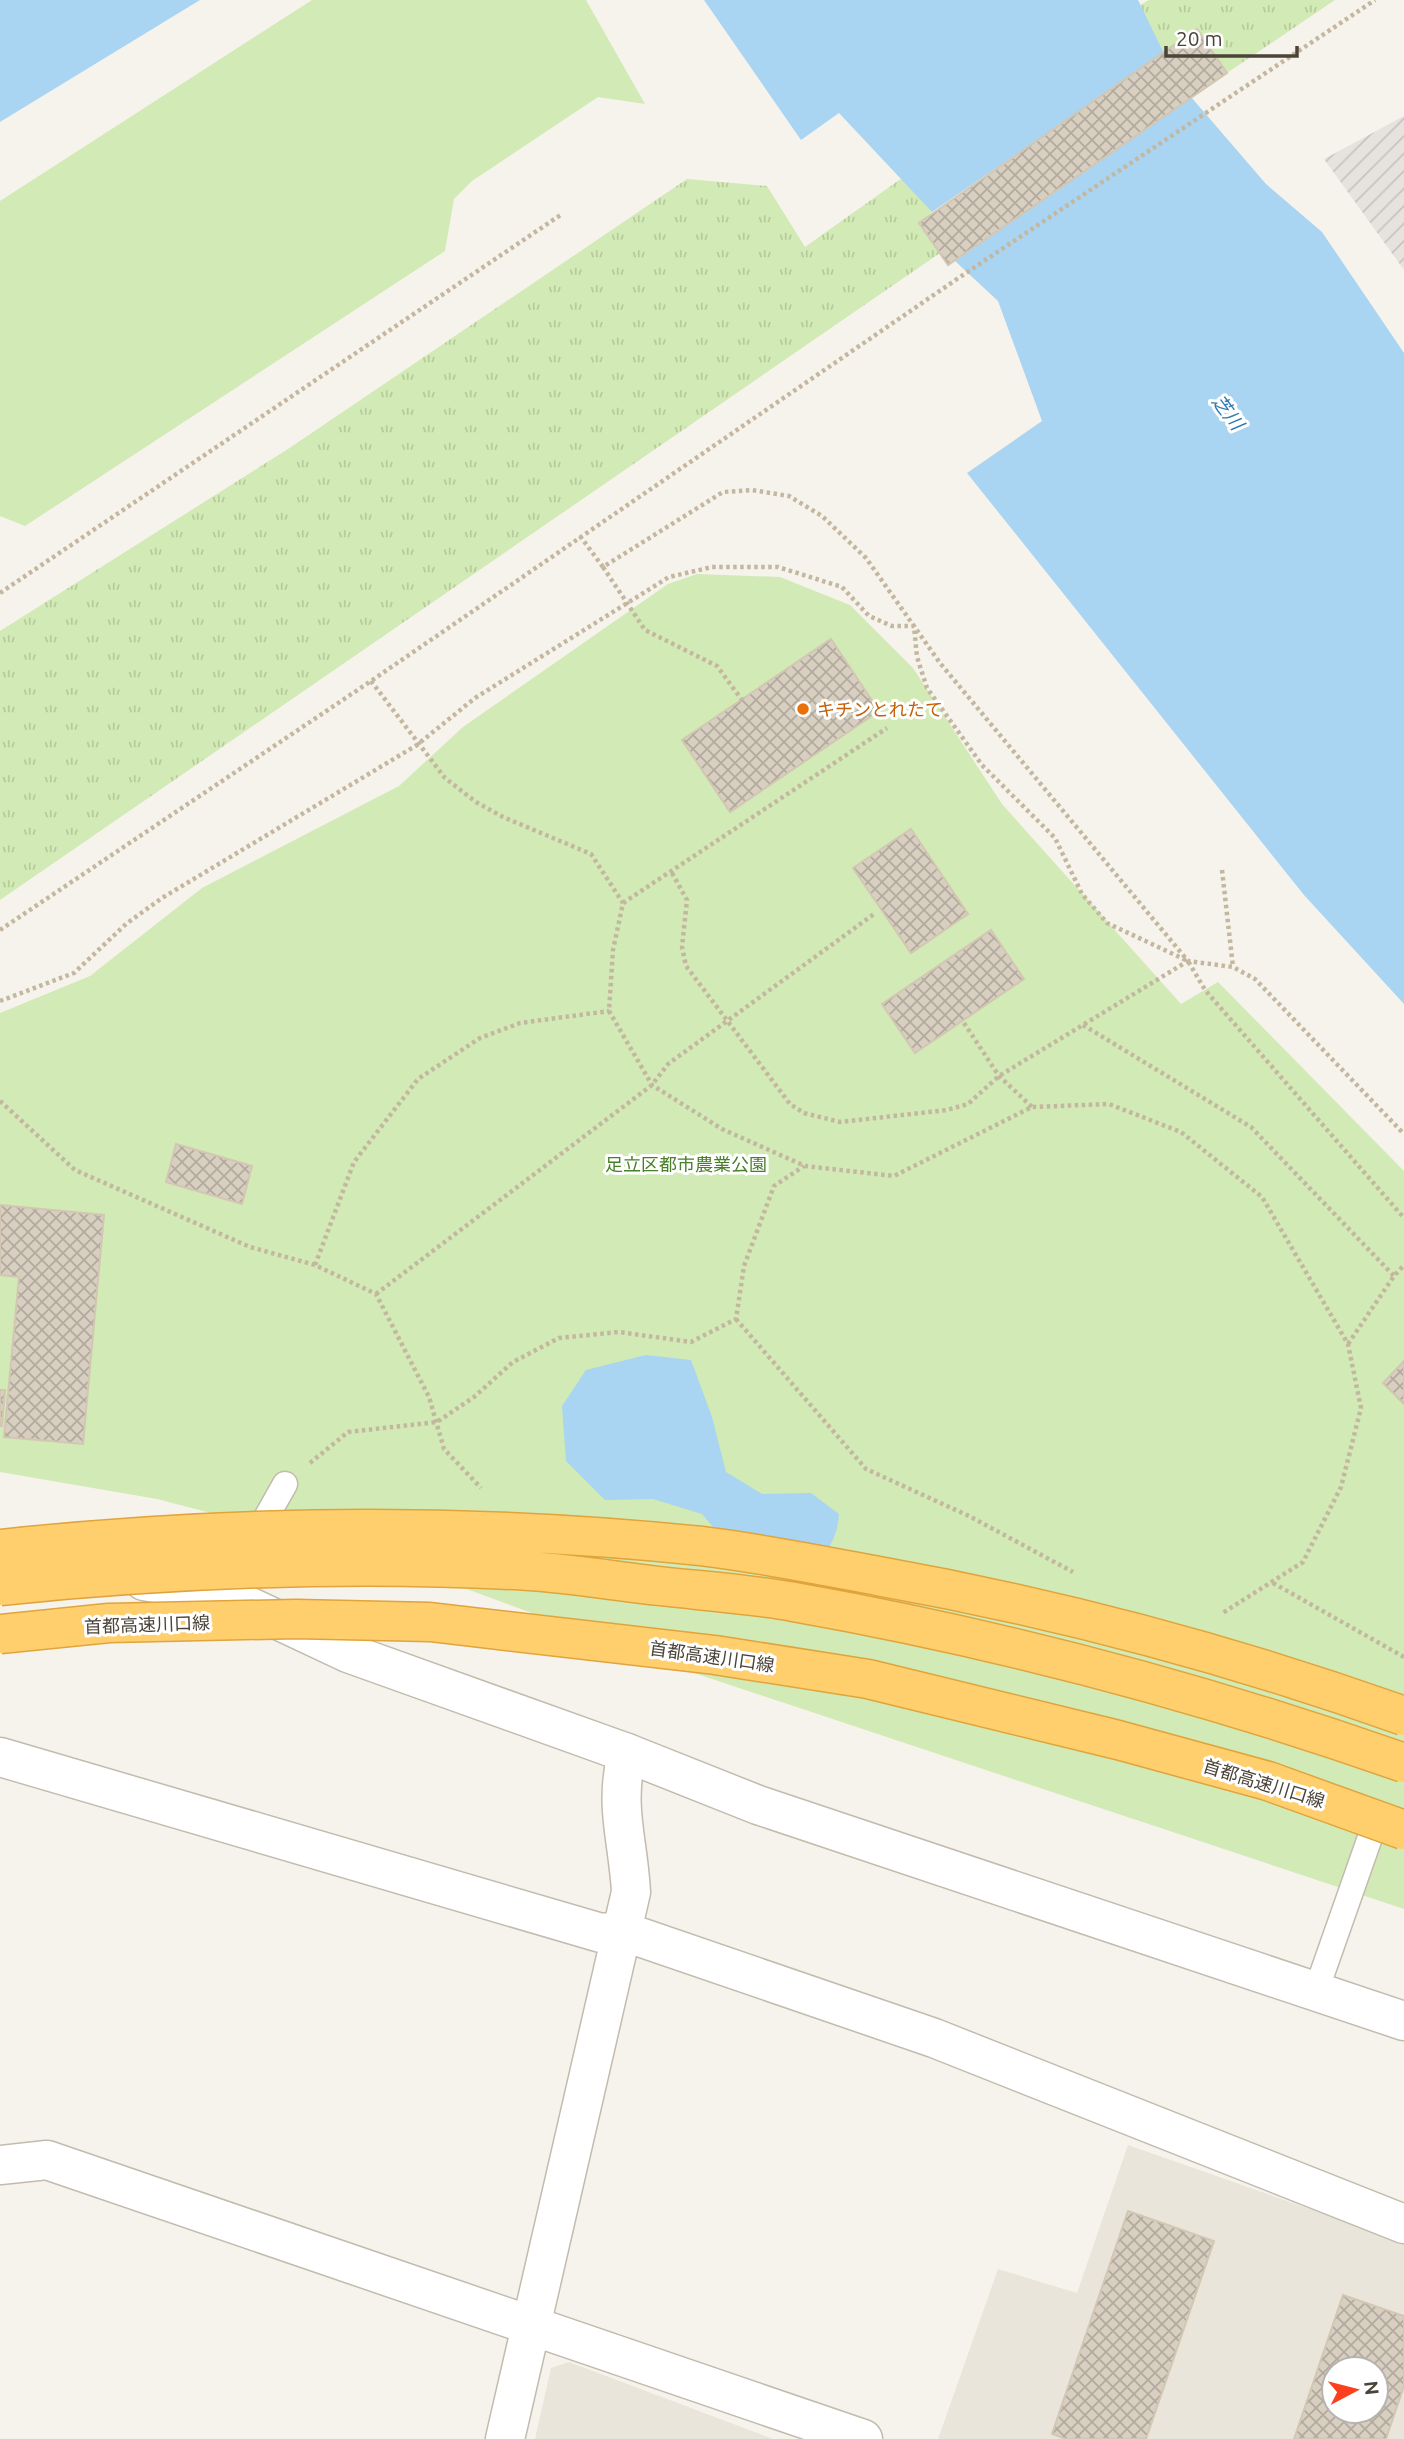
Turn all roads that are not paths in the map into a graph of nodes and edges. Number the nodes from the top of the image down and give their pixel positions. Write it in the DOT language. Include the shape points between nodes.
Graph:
graph roads {
  1 [pos="285,1484"];
  2 [pos="0,1549"];
  3 [pos="0,1562"];
  4 [pos="0,1586"];
  5 [pos="227,1596"];
  6 [pos="0,1634"];
  7 [pos="0,1651"];
  8 [pos="348,1653"];
  9 [pos="1404,1716"];
  10 [pos="628,1754"];
  11 [pos="0,1758"];
  12 [pos="1404,1763"];
  13 [pos="1404,1830"];
  14 [pos="1404,1836"];
  15 [pos="622,1931"];
  16 [pos="1316,1991"];
  17 [pos="1404,2021"];
  18 [pos="0,2165"];
  19 [pos="1404,2224"];
  20 [pos="532,2326"];
  21 [pos="505,2439"];
  22 [pos="863,2439"];
  1 -- 5 [label="lane"];
  2 -- 9 [label="highway, bridge" via="205,1531 329,1529 553,1534 704,1547 1049,1610 1315,1684"];
  3 -- 5 [label="street" via="48,1563"];
  4 -- 12 [label="highway, bridge" via="139,1573 386,1567 532,1571 790,1601 932,1629 1143,1680"];
  5 -- 8 [label="street"];
  6 -- 13 [label="highway, 首都高速川口線, bridge" via="109,1623 430,1622 715,1655 868,1679 1118,1740 1268,1781"];
  7 -- 8 [label="street" via="126,1636 226,1635"];
  8 -- 10 [label="street"];
  10 -- 15 [label="street" via="619,1805 631,1892"];
  10 -- 16 [label="street" via="758,1805"];
  11 -- 15 [label="street" via="601,1933"];
  14 -- 16 [label="lane" via="1374,1826"];
  15 -- 19 [label="street" via="934,2038"];
  15 -- 20 [label="street"];
  16 -- 17 [label="street"];
  18 -- 20 [label="street" via="47,2160"];
  20 -- 21 [label="street"];
  20 -- 22 [label="street"];
}
